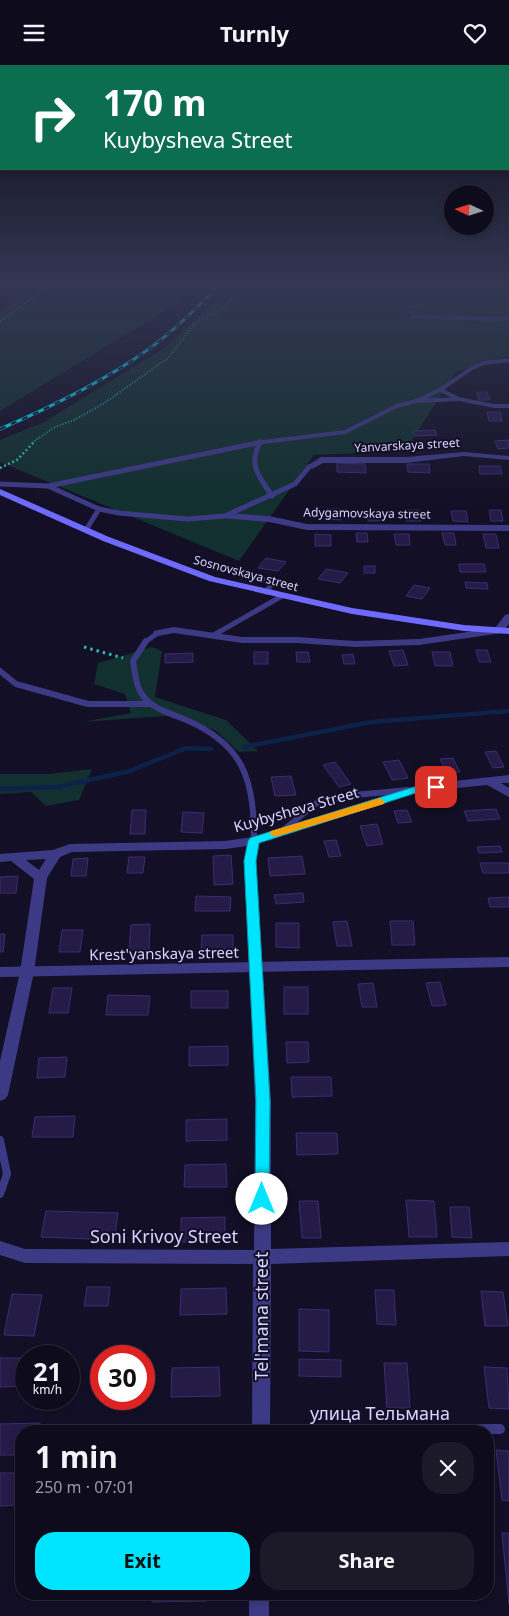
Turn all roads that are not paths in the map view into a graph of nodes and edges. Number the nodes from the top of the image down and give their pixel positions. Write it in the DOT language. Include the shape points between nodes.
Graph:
graph roads {
  1 [pos="509,360"];
  2 [pos="440,390"];
  3 [pos="459,399"];
  4 [pos="416,401"];
  5 [pos="509,406"];
  6 [pos="260,442"];
  7 [pos="509,458"];
  8 [pos="309,467"];
  9 [pos="0,484"];
  10 [pos="48,486"];
  11 [pos="0,492"];
  12 [pos="272,496"];
  13 [pos="99,509"];
  14 [pos="225,516"];
  15 [pos="509,528"];
  16 [pos="86,530"];
  17 [pos="243,574"];
  18 [pos="266,592"];
  19 [pos="282,596"];
  20 [pos="509,617"];
  21 [pos="504,631"];
  22 [pos="158,633"];
  23 [pos="212,636"];
  24 [pos="0,671"];
  25 [pos="150,704"];
  26 [pos="509,779"];
  27 [pos="489,781"];
  28 [pos="418,789"];
  29 [pos="509,793"];
  30 [pos="282,831"];
  31 [pos="254,841"];
  32 [pos="55,854"];
  33 [pos="14,857"];
  34 [pos="0,859"];
  35 [pos="40,878"];
  36 [pos="509,962"];
  37 [pos="256,967"];
  38 [pos="0,972"];
  39 [pos="27,972"];
  40 [pos="0,1095"];
  41 [pos="0,1140"];
  42 [pos="0,1194"];
  43 [pos="0,1248"];
  44 [pos="509,1249"];
  45 [pos="262,1257"];
  46 [pos="261,1425"];
  47 [pos="494,1429"];
  48 [pos="500,1429"];
  49 [pos="259,1600"];
  50 [pos="259,1616"];
  1 -- 2 [label="lane" via="472,368"];
  2 -- 3 [label="lane"];
  2 -- 4 [label="lane"];
  3 -- 4 [label="street"];
  3 -- 5 [label="street"];
  4 -- 6 [label="lane" via="397,406 344,432"];
  6 -- 10 [label="lane"];
  6 -- 12 [label="lane" via="253,455 255,469"];
  7 -- 8 [label="street, Yanvarskaya street" via="464,454 406,460 321,460"];
  8 -- 12 [label="lane" via="295,484"];
  9 -- 10 [label="lane"];
  10 -- 13 [label="lane"];
  11 -- 16 [label="main road, Sosnovskaya street"];
  12 -- 14 [label="lane"];
  13 -- 14 [label="lane" via="187,519"];
  13 -- 16 [label="lane"];
  14 -- 15 [label="street, Adygamovskaya street" via="307,527"];
  16 -- 18 [label="main road, Sosnovskaya street" via="175,567"];
  17 -- 18 [label="lane" via="273,582"];
  18 -- 19 [label="main road, Sosnovskaya street"];
  19 -- 21 [label="main road, Sosnovskaya street" via="402,619"];
  19 -- 23 [label="lane"];
  20 -- 21 [label="street"];
  21 -- 23 [label="street" via="420,642 355,644"];
  22 -- 23 [label="street" via="174,630"];
  22 -- 25 [label="lane" via="146,641 133,661 136,682"];
  24 -- 25 [label="lane" via="16,684 88,704"];
  25 -- 31 [label="lane" via="214,734 232,749 251,791 255,811"];
  26 -- 27 [label="street, Kuybysheva Street"];
  27 -- 28 [label="street, Kuybysheva Street"];
  27 -- 29 [label="street"];
  28 -- 30 [label="street, Kuybysheva Street"];
  28 -- 30 [label="lane" via="344,796 318,802"];
  30 -- 31 [label="street, Kuybysheva Street"];
  31 -- 32 [label="street, Kuybysheva Street" via="226,845 70,848"];
  31 -- 37 [label="street, Tel'mana street" via="250,861"];
  32 -- 33 [label="street, Kuybysheva Street"];
  32 -- 35 [label="street"];
  33 -- 34 [label="street, Kuybysheva Street"];
  33 -- 35 [label="street"];
  35 -- 39 [label="street"];
  36 -- 37 [label="street, Krest'yanskaya street"];
  37 -- 39 [label="street, Krest'yanskaya street"];
  37 -- 45 [label="street, Tel'mana street" via="263,1101"];
  38 -- 39 [label="street, Krest'yanskaya street"];
  39 -- 40 [label="street"];
  41 -- 42 [label="lane" via="7,1174"];
  43 -- 45 [label="street, Soni Krivoy Street" via="24,1256"];
  44 -- 45 [label="street, Soni Krivoy Street"];
  45 -- 46 [label="street, Tel'mana street"];
  47 -- 48 [label="lane, улица Тельмана"];
  49 -- 50 [label="street"];
}
